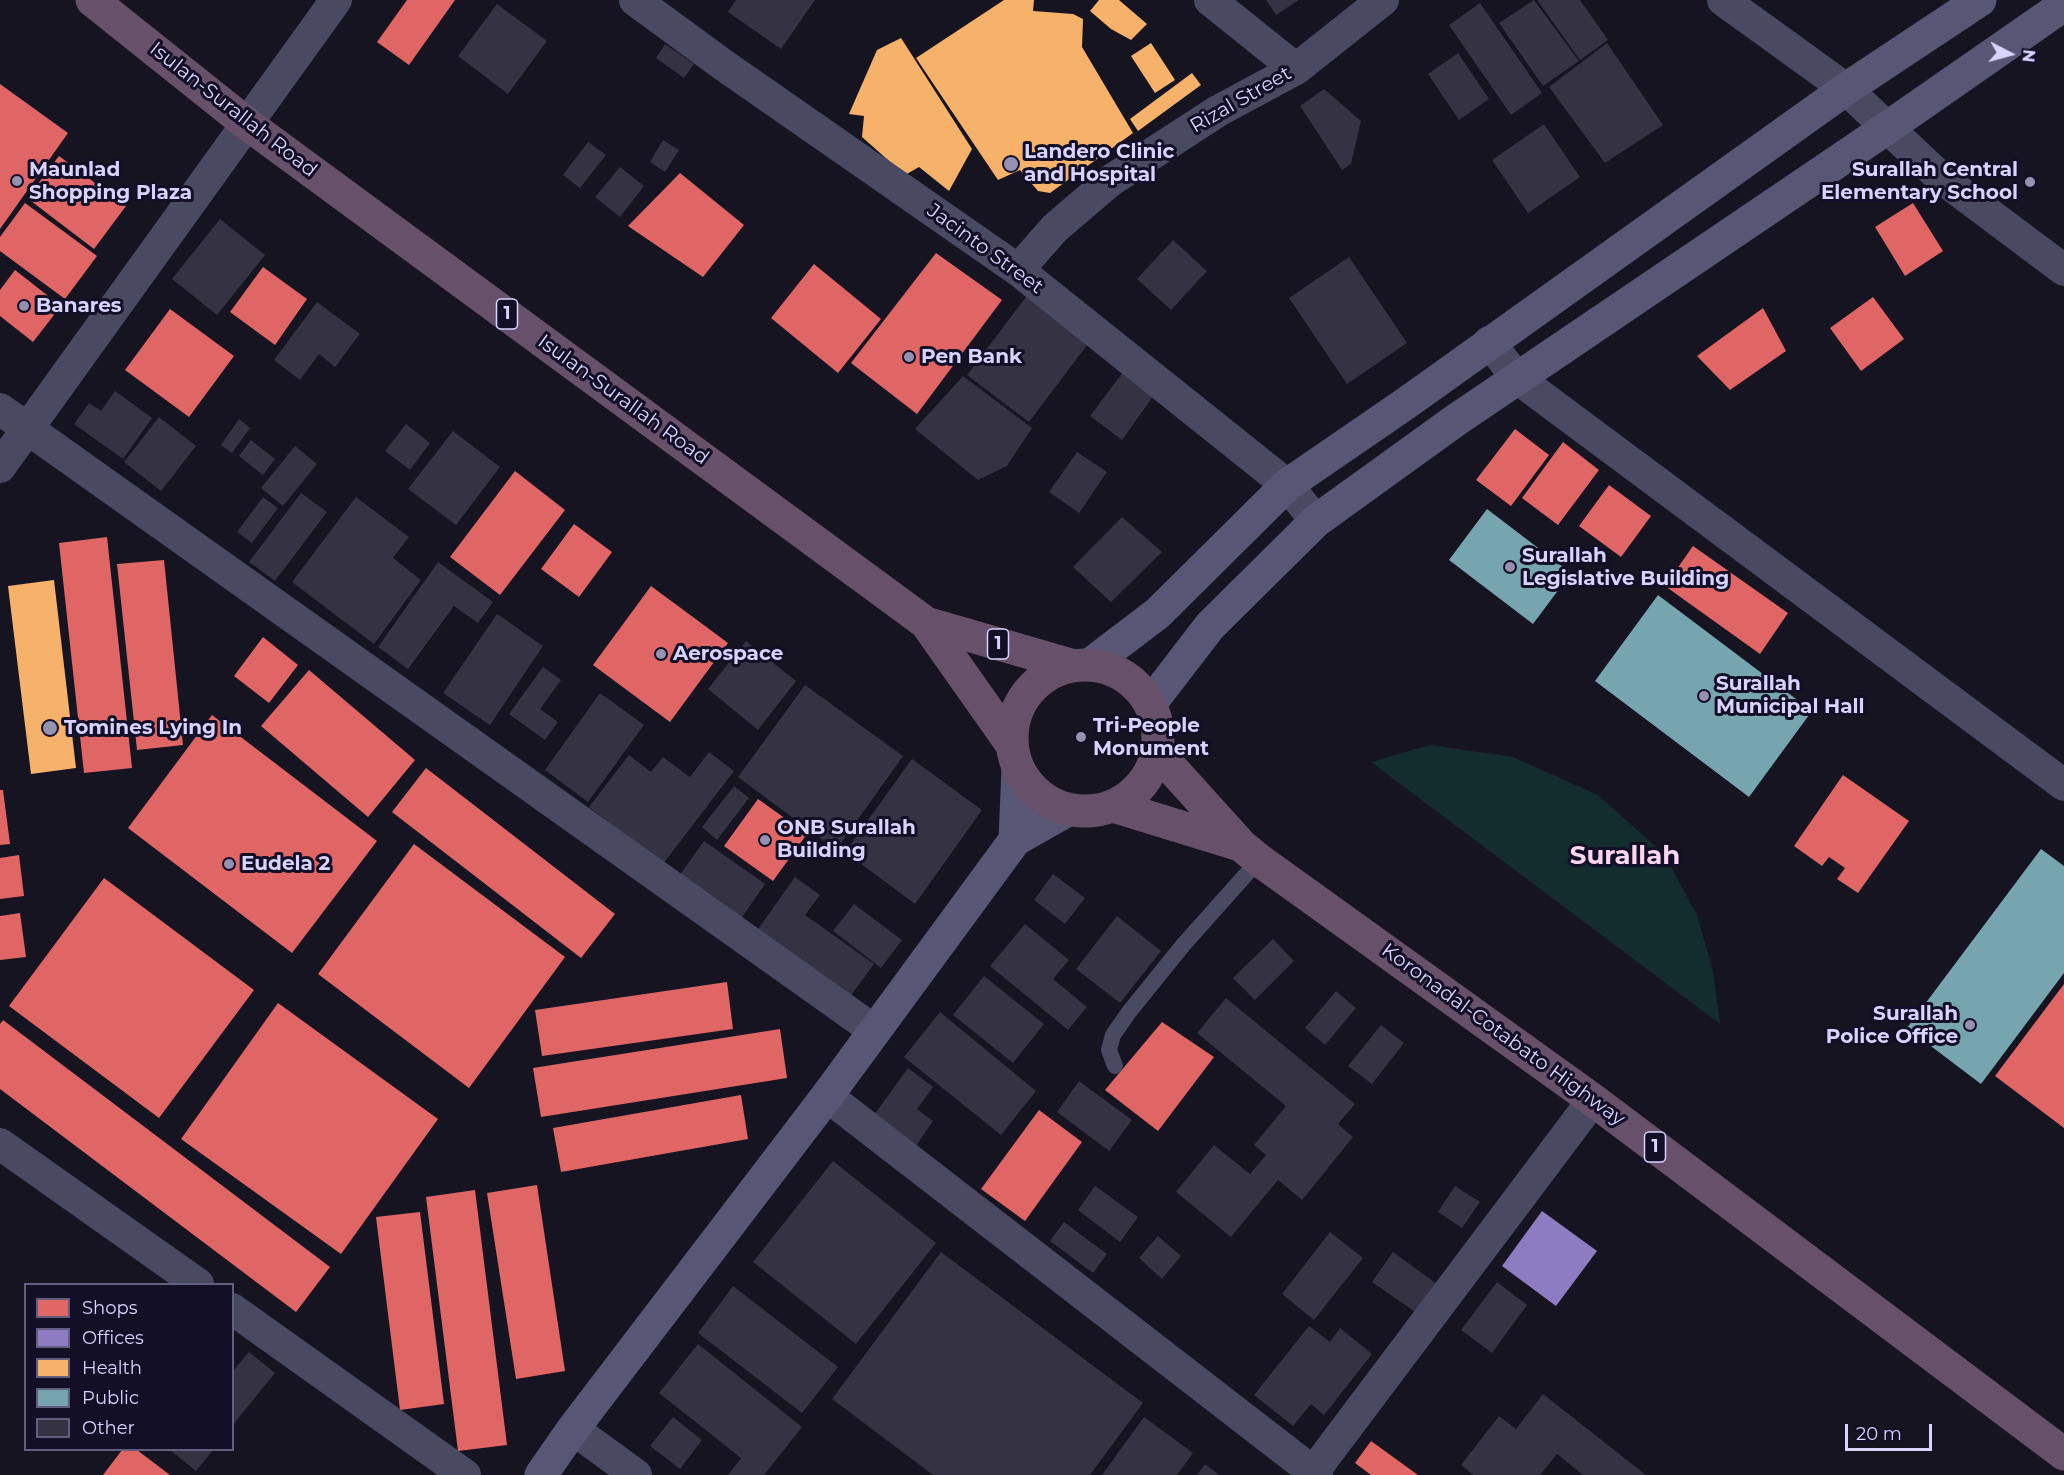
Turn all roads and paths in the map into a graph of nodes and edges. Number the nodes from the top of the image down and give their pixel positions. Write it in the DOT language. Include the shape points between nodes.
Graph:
graph roads {
  1 [pos="92,0"];
  2 [pos="336,0"];
  3 [pos="635,0"];
  4 [pos="1210,0"];
  5 [pos="1383,0"];
  6 [pos="1723,0"];
  7 [pos="1980,0"];
  8 [pos="2064,4"];
  9 [pos="1296,69"];
  10 [pos="1846,89"];
  11 [pos="246,123"];
  12 [pos="1887,128"];
  13 [pos="1018,270"];
  14 [pos="2064,270"];
  15 [pos="1489,342"];
  16 [pos="1517,378"];
  17 [pos="0,409"];
  18 [pos="27,429"];
  19 [pos="0,467"];
  20 [pos="1287,485"];
  21 [pos="1316,520"];
  22 [pos="926,622"];
  23 [pos="1081,664"];
  24 [pos="1150,704"];
  25 [pos="1157,752"];
  26 [pos="1015,756"];
  27 [pos="2064,785"];
  28 [pos="1113,806"];
  29 [pos="1068,810"];
  30 [pos="1015,840"];
  31 [pos="1250,853"];
  32 [pos="875,1031"];
  33 [pos="1115,1066"];
  34 [pos="827,1096"];
  35 [pos="1593,1100"];
  36 [pos="0,1144"];
  37 [pos="197,1283"];
  38 [pos="234,1311"];
  39 [pos="573,1429"];
  40 [pos="2064,1454"];
  41 [pos="1314,1474"];
  42 [pos="465,1475"];
  43 [pos="540,1475"];
  44 [pos="636,1475"];
  1 -- 11 [label="highway, Isulan-Surallah Road / 1"];
  2 -- 11 [label="street"];
  3 -- 13 [label="street, Jacinto Street"];
  4 -- 9 [label="street"];
  5 -- 9 [label="street, Rizal Street"];
  6 -- 10 [label="street"];
  7 -- 10 [label="street"];
  8 -- 12 [label="street"];
  9 -- 13 [label="street, Rizal Street" via="1218,111 1110,181 1055,228"];
  10 -- 12 [label="street"];
  10 -- 15 [label="street"];
  11 -- 18 [label="street"];
  11 -- 22 [label="highway, Isulan-Surallah Road / 1"];
  12 -- 14 [label="street" via="1940,177"];
  12 -- 16 [label="street"];
  13 -- 20 [label="street, Jacinto Street"];
  15 -- 16 [label="street"];
  15 -- 20 [label="street"];
  16 -- 21 [label="street"];
  16 -- 27 [label="street"];
  17 -- 18 [label="street"];
  18 -- 19 [label="street"];
  18 -- 32 [label="street"];
  20 -- 21 [label="street, Jacinto Street"];
  20 -- 23 [label="street" via="1158,613"];
  21 -- 24 [label="street" via="1210,627"];
  22 -- 23 [label="highway, Isulan-Surallah Road / 1"];
  22 -- 26 [label="highway, Isulan-Surallah Road / 1"];
  23 -- 24 [label="highway, 1" via="1115,670 1135,684"];
  23 -- 26 [label="highway" via="1052,672 1034,685 1021,702 1013,722"];
  24 -- 25 [label="highway, 1" via="1158,727"];
  25 -- 28 [label="highway, 1" via="1149,775 1134,794"];
  25 -- 31 [label="highway, Koronadal-Cotabato Highway / 1"];
  26 -- 29 [label="highway, 1" via="1029,787 1047,802"];
  26 -- 30 [label="street"];
  28 -- 29 [label="highway, 1" via="1091,812"];
  28 -- 31 [label="highway, 1"];
  29 -- 30 [label="street"];
  30 -- 32 [label="street"];
  31 -- 33 [label="lane" via="1113,1035 1109,1050"];
  31 -- 35 [label="highway, Koronadal-Cotabato Highway / 1"];
  32 -- 34 [label="street"];
  34 -- 39 [label="street"];
  34 -- 41 [label="street"];
  35 -- 40 [label="highway, Koronadal-Cotabato Highway / 1"];
  35 -- 41 [label="street"];
  36 -- 37 [label="street"];
  38 -- 42 [label="street"];
  39 -- 43 [label="street"];
  39 -- 44 [label="street"];
}
